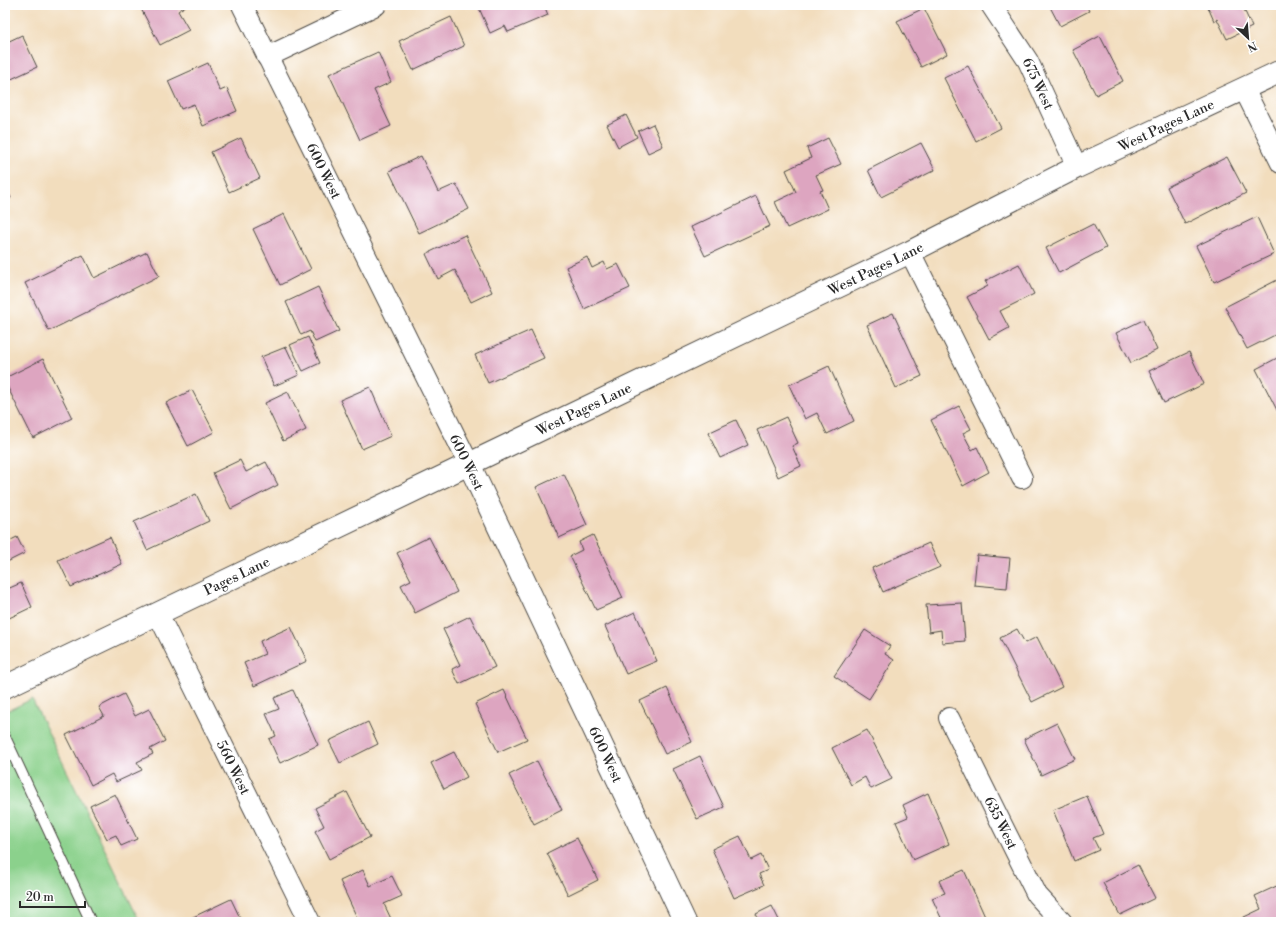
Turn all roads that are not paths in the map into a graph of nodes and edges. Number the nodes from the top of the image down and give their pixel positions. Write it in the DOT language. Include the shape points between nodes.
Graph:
graph roads {
  1 [pos="242,5"];
  2 [pos="376,5"];
  3 [pos="991,5"];
  4 [pos="267,57"];
  5 [pos="1281,71"];
  6 [pos="1244,89"];
  7 [pos="1281,163"];
  8 [pos="1077,167"];
  9 [pos="910,252"];
  10 [pos="469,464"];
  11 [pos="1022,478"];
  12 [pos="158,614"];
  13 [pos="5,687"];
  14 [pos="950,718"];
  15 [pos="5,737"];
  16 [pos="91,922"];
  17 [pos="310,922"];
  18 [pos="685,922"];
  19 [pos="1062,922"];
  1 -- 4 [label="street, 600 West"];
  2 -- 4 [label="street"];
  3 -- 8 [label="street, 675 West" via="1028,61"];
  4 -- 10 [label="street, 600 West"];
  5 -- 6 [label="street, West Pages Lane"];
  6 -- 7 [label="street"];
  6 -- 8 [label="street, West Pages Lane"];
  8 -- 9 [label="street, West Pages Lane"];
  9 -- 10 [label="street, West Pages Lane"];
  9 -- 11 [label="street"];
  10 -- 12 [label="street, Pages Lane"];
  10 -- 18 [label="street, 600 West"];
  12 -- 13 [label="street, Pages Lane"];
  12 -- 17 [label="street, 560 West"];
  14 -- 19 [label="street, 635 West" via="1037,895"];
  15 -- 16 [label="lane"];
}
